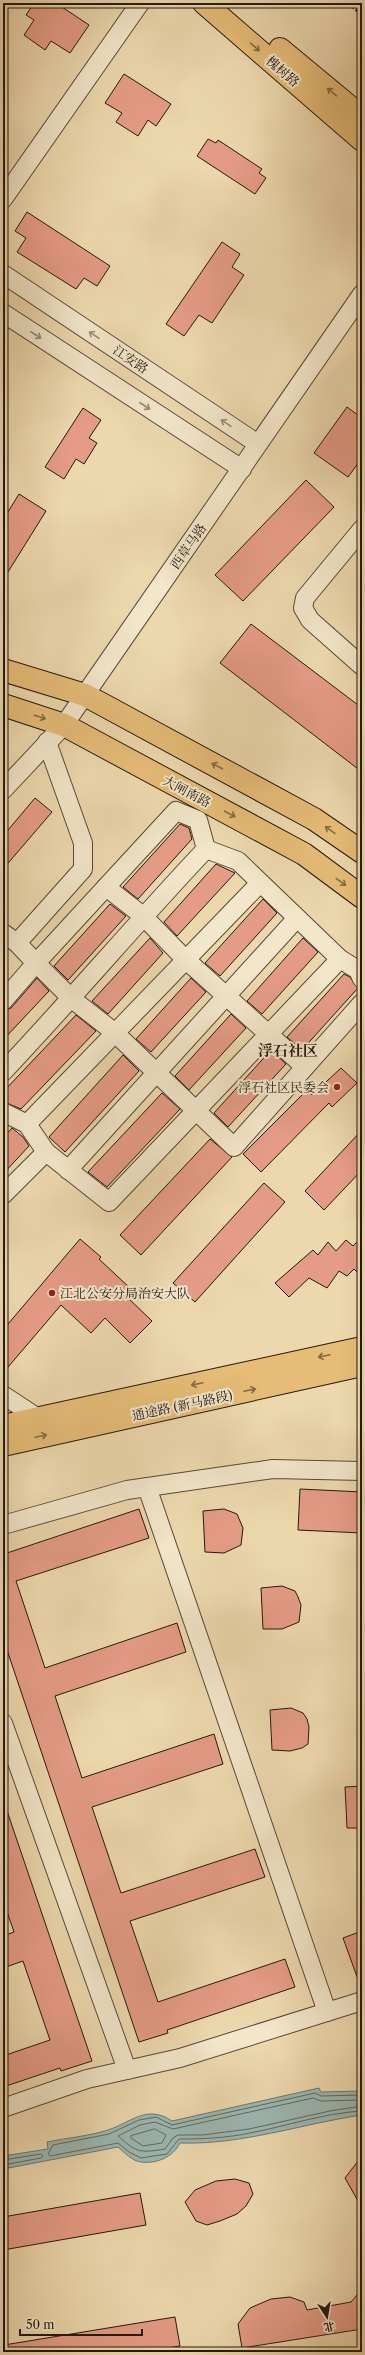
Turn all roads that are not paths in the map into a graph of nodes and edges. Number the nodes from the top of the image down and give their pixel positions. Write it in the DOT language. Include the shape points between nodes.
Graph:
graph roads {
  1 [pos="140,3"];
  2 [pos="204,3"];
  3 [pos="224,3"];
  4 [pos="362,117"];
  5 [pos="362,140"];
  6 [pos="3,199"];
  7 [pos="3,274"];
  8 [pos="362,294"];
  9 [pos="3,314"];
  10 [pos="258,444"];
  11 [pos="242,469"];
  12 [pos="362,529"];
  13 [pos="362,666"];
  14 [pos="3,670"];
  15 [pos="85,695"];
  16 [pos="3,705"];
  17 [pos="64,725"];
  18 [pos="47,742"];
  19 [pos="3,790"];
  20 [pos="206,849"];
  21 [pos="362,852"];
  22 [pos="260,883"];
  23 [pos="106,887"];
  24 [pos="362,897"];
  25 [pos="143,916"];
  26 [pos="297,918"];
  27 [pos="10,938"];
  28 [pos="185,959"];
  29 [pos="340,959"];
  30 [pos="36,963"];
  31 [pos="362,979"];
  32 [pos="227,994"];
  33 [pos="72,999"];
  34 [pos="3,1001"];
  35 [pos="362,1003"];
  36 [pos="114,1032"];
  37 [pos="269,1034"];
  38 [pos="305,1067"];
  39 [pos="3,1072"];
  40 [pos="155,1072"];
  41 [pos="195,1111"];
  42 [pos="3,1112"];
  43 [pos="27,1124"];
  44 [pos="46,1152"];
  45 [pos="68,1170"];
  46 [pos="3,1195"];
  47 [pos="362,1348"];
  48 [pos="362,1365"];
  49 [pos="3,1394"];
  50 [pos="38,1418"];
  51 [pos="3,1426"];
  52 [pos="3,1445"];
  53 [pos="362,1471"];
  54 [pos="147,1487"];
  55 [pos="3,1525"];
  56 [pos="3,1723"];
  57 [pos="362,2001"];
  58 [pos="327,2012"];
  59 [pos="127,2070"];
  60 [pos="3,2108"];
  1 -- 6 [label="street"];
  2 -- 5 [label="main road, 槐树路, one-way"];
  4 -- 3 [label="main road, 槐树路, one-way"];
  10 -- 7 [label="street, 江安路, one-way"];
  8 -- 10 [label="street, 西草马路"];
  9 -- 11 [label="street, one-way"];
  10 -- 11 [label="street, 西草马路"];
  11 -- 15 [label="street, 西草马路"];
  12 -- 13 [label="street" via="305,598 303,608 310,620"];
  14 -- 15 [label="main road"];
  15 -- 17 [label="street, 西草马路"];
  21 -- 15 [label="main road, one-way" via="314,819"];
  16 -- 17 [label="main road, 大闸南路, one-way"];
  17 -- 18 [label="street, 西草马路"];
  17 -- 24 [label="main road, 大闸南路, one-way" via="304,854"];
  18 -- 19 [label="street, 西草马路"];
  18 -- 27 [label="street" via="83,843 82,869"];
  20 -- 22 [label="street" via="238,861"];
  20 -- 23 [label="street" via="198,820 176,811"];
  20 -- 25 [label="street"];
  22 -- 26 [label="street"];
  22 -- 28 [label="street"];
  23 -- 25 [label="street"];
  23 -- 30 [label="street"];
  25 -- 28 [label="street"];
  25 -- 33 [label="street"];
  26 -- 29 [label="street"];
  26 -- 32 [label="street"];
  27 -- 30 [label="street"];
  28 -- 32 [label="street"];
  28 -- 36 [label="street"];
  29 -- 31 [label="street" via="358,970"];
  29 -- 37 [label="street"];
  30 -- 33 [label="street"];
  30 -- 34 [label="street"];
  32 -- 37 [label="street"];
  32 -- 40 [label="street"];
  33 -- 36 [label="street"];
  33 -- 39 [label="street"];
  35 -- 38 [label="street"];
  36 -- 40 [label="street"];
  36 -- 43 [label="street"];
  37 -- 38 [label="street"];
  37 -- 41 [label="street"];
  38 -- 41 [label="street" via="234,1147"];
  40 -- 41 [label="street"];
  40 -- 45 [label="street"];
  41 -- 45 [label="street" via="109,1202"];
  42 -- 43 [label="street"];
  43 -- 44 [label="street"];
  44 -- 45 [label="street"];
  44 -- 46 [label="street"];
  47 -- 50 [label="main road, 通途路 (新马路段), one-way"];
  52 -- 48 [label="main road, 通途路 (新马路段), one-way"];
  49 -- 50 [label="street"];
  50 -- 51 [label="main road, 通途路 (新马路段)"];
  53 -- 54 [label="street" via="273,1469"];
  54 -- 55 [label="street" via="127,1490"];
  54 -- 58 [label="street"];
  56 -- 59 [label="street"];
  57 -- 58 [label="street"];
  58 -- 59 [label="street" via="180,2058"];
  59 -- 60 [label="street" via="87,2079"];
}
